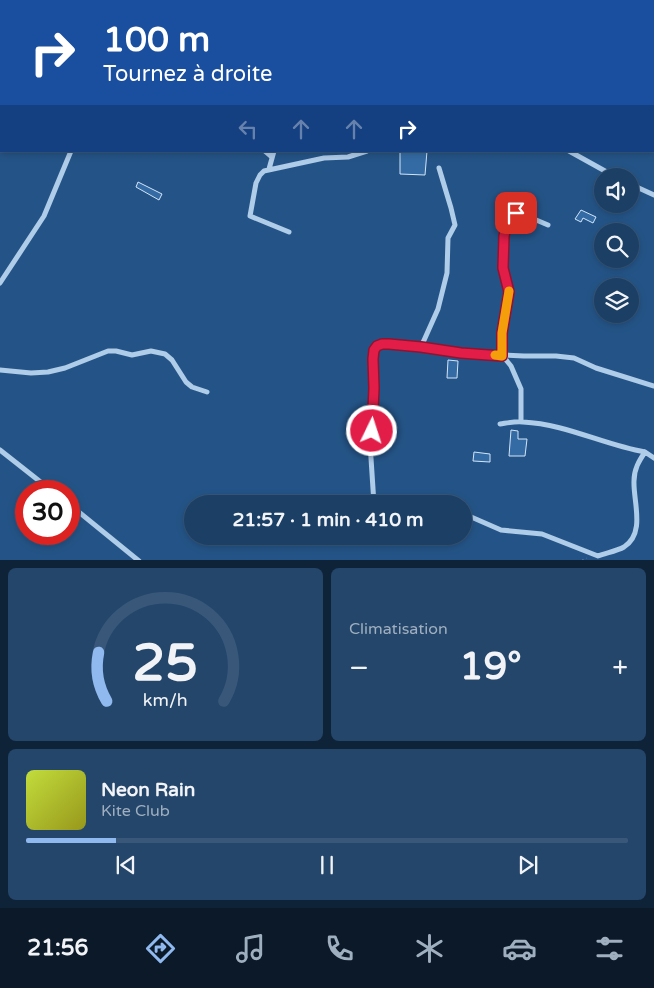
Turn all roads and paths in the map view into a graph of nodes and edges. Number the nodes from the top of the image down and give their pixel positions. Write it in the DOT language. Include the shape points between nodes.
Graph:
graph roads {
  1 [pos="71,152"];
  2 [pos="364,152"];
  3 [pos="571,152"];
  4 [pos="273,154"];
  5 [pos="439,168"];
  6 [pos="600,168"];
  7 [pos="269,169"];
  8 [pos="639,188"];
  9 [pos="654,195"];
  10 [pos="548,225"];
  11 [pos="289,232"];
  12 [pos="0,283"];
  13 [pos="421,347"];
  14 [pos="502,356"];
  15 [pos="0,370"];
  16 [pos="654,386"];
  17 [pos="207,392"];
  18 [pos="521,422"];
  19 [pos="500,424"];
  20 [pos="0,450"];
  21 [pos="645,452"];
  22 [pos="654,458"];
  23 [pos="38,480"];
  24 [pos="373,495"];
  25 [pos="80,513"];
  26 [pos="472,517"];
  27 [pos="139,560"];
  1 -- 12 [label="street" via="44,216"];
  2 -- 7 [label="street"];
  3 -- 6 [label="street"];
  4 -- 7 [label="street"];
  5 -- 13 [label="street" via="455,225 448,238 447,273 438,309"];
  7 -- 11 [label="street" via="256,182 250,216"];
  8 -- 9 [label="street"];
  10 -- 14 [label="street" via="516,213 508,219 503,268 509,292 502,333"];
  13 -- 14 [label="street"];
  13 -- 24 [label="street" via="382,344 374,350 370,443"];
  14 -- 16 [label="street" via="574,358"];
  14 -- 18 [label="street" via="511,366 521,389"];
  15 -- 17 [label="street" via="48,372 108,351 132,355 152,351 165,354 186,382"];
  18 -- 19 [label="street"];
  18 -- 21 [label="street" via="571,430"];
  20 -- 23 [label="street"];
  21 -- 22 [label="street"];
  21 -- 26 [label="street" via="637,464 634,479 637,526 635,535 624,547 598,556 542,534 500,530"];
  25 -- 27 [label="street"];
}
